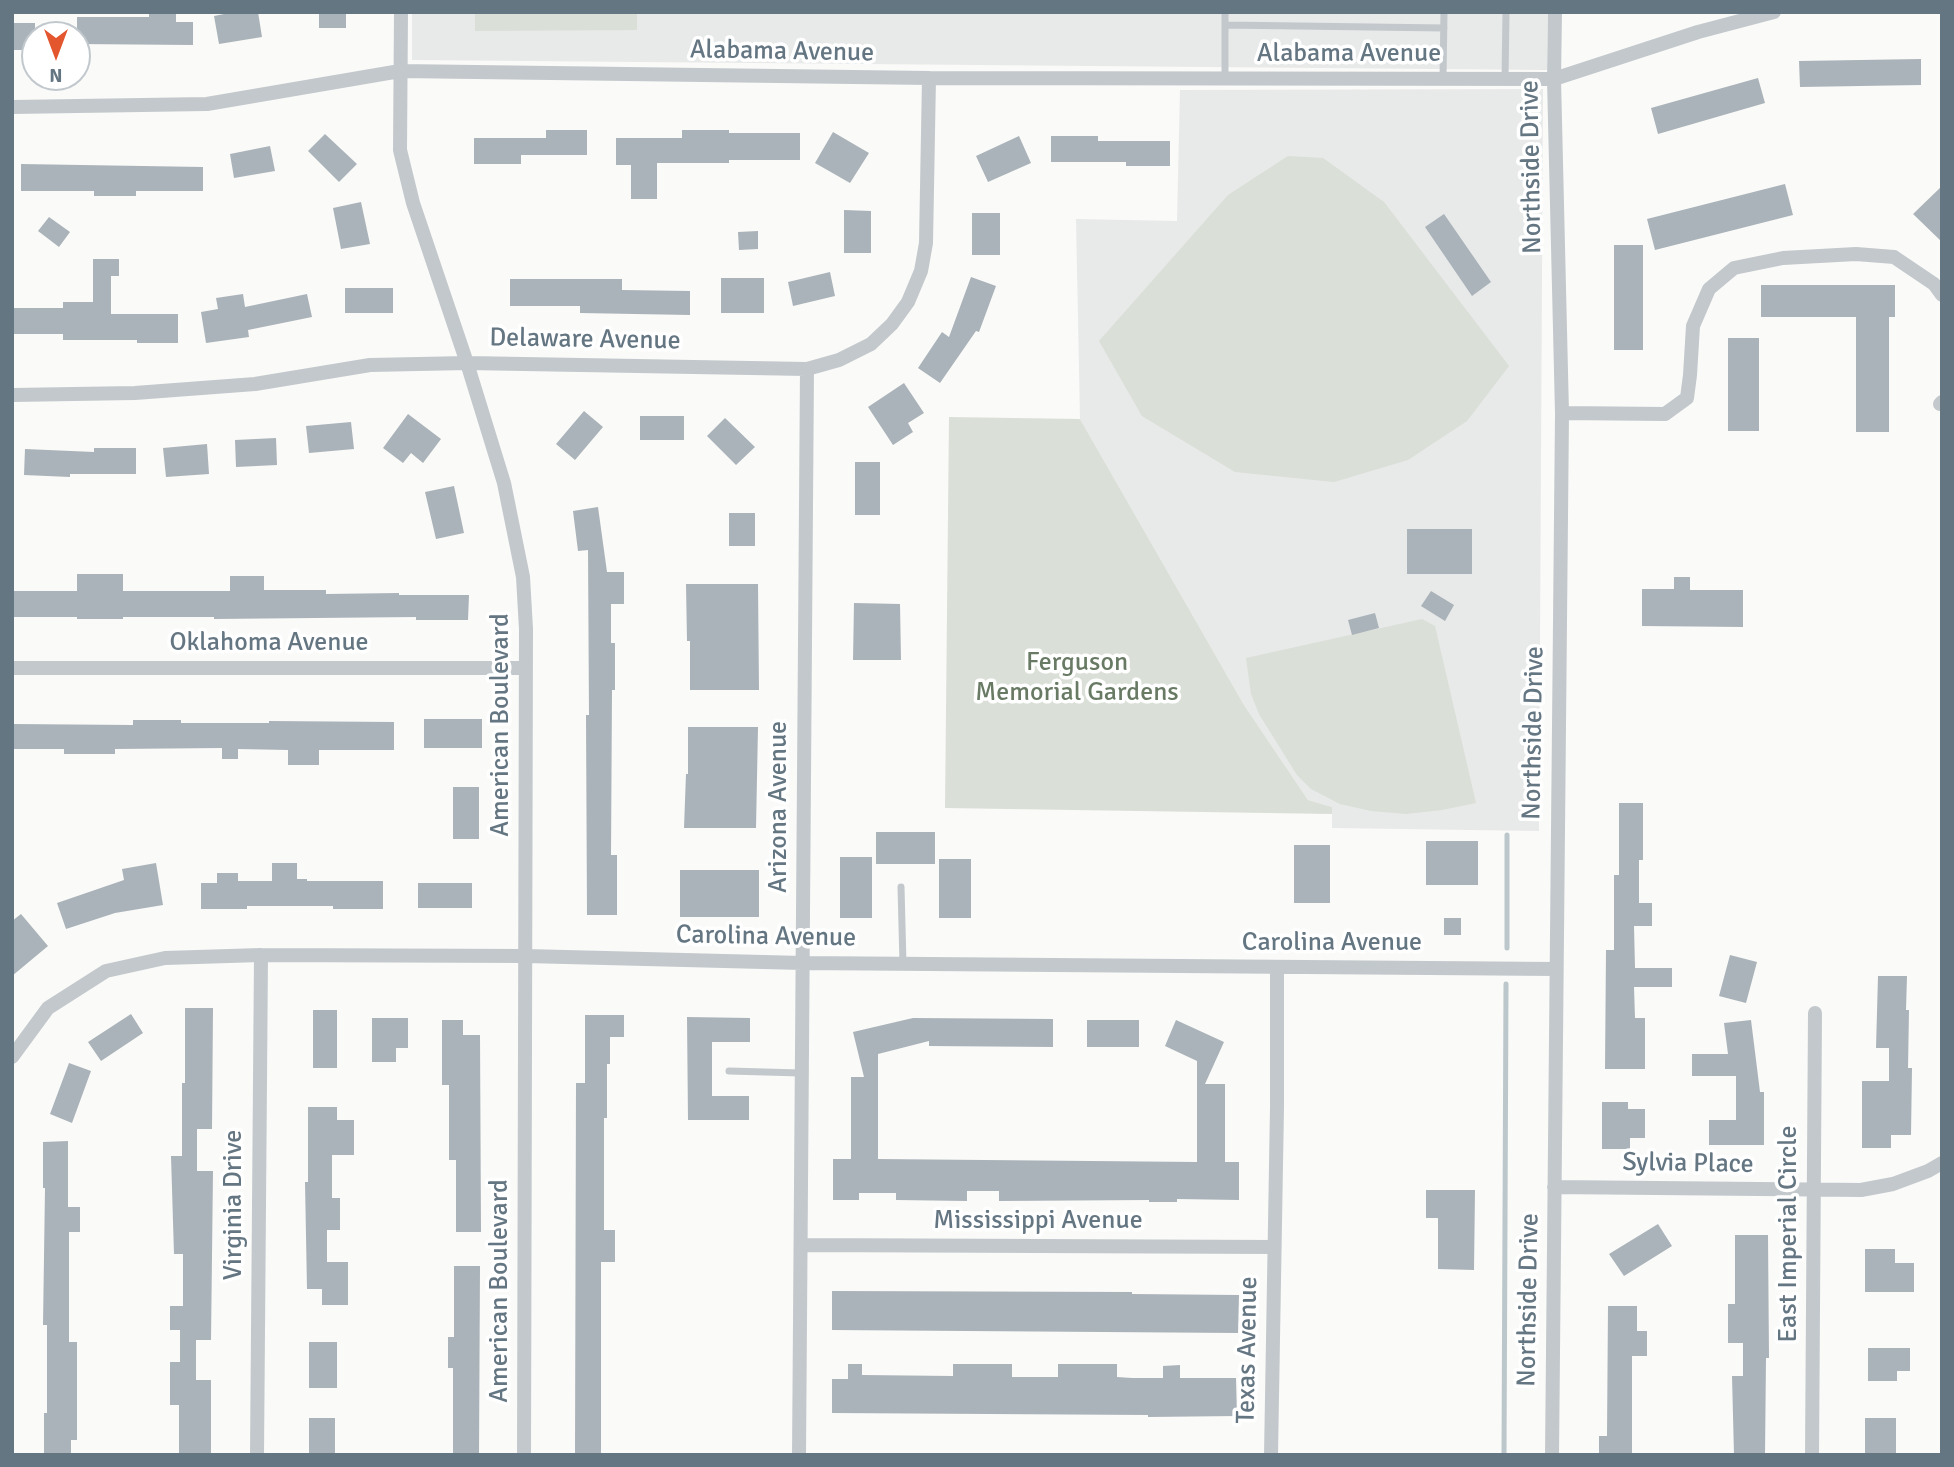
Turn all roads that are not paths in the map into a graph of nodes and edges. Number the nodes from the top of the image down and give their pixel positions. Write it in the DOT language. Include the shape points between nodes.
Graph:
graph roads {
  1 [pos="401,12"];
  2 [pos="1225,12"];
  3 [pos="1444,12"];
  4 [pos="1506,12"];
  5 [pos="1555,12"];
  6 [pos="1774,12"];
  7 [pos="1225,25"];
  8 [pos="1444,28"];
  9 [pos="400,71"];
  10 [pos="929,78"];
  11 [pos="1225,78"];
  12 [pos="1443,79"];
  13 [pos="1505,79"];
  14 [pos="1555,79"];
  15 [pos="12,107"];
  16 [pos="1942,295"];
  17 [pos="467,363"];
  18 [pos="807,369"];
  19 [pos="12,395"];
  20 [pos="1562,413"];
  21 [pos="12,668"];
  22 [pos="525,668"];
  23 [pos="901,887"];
  24 [pos="261,956"];
  25 [pos="526,956"];
  26 [pos="803,963"];
  27 [pos="902,964"];
  28 [pos="1277,968"];
  29 [pos="1555,969"];
  30 [pos="1815,1013"];
  31 [pos="12,1057"];
  32 [pos="729,1071"];
  33 [pos="802,1073"];
  34 [pos="1942,1163"];
  35 [pos="1555,1186"];
  36 [pos="1814,1190"];
  37 [pos="801,1245"];
  38 [pos="1275,1247"];
  39 [pos="257,1455"];
  40 [pos="524,1455"];
  41 [pos="799,1455"];
  42 [pos="1271,1455"];
  43 [pos="1552,1455"];
  44 [pos="1812,1455"];
  1 -- 9 [label="street, American Boulevard"];
  2 -- 7 [label="lane"];
  3 -- 8 [label="lane"];
  4 -- 13 [label="lane"];
  5 -- 14 [label="street, Northside Drive"];
  6 -- 14 [label="street, Alabama Avenue"];
  7 -- 8 [label="lane"];
  7 -- 11 [label="lane"];
  8 -- 12 [label="lane"];
  9 -- 10 [label="street, Alabama Avenue"];
  9 -- 15 [label="street, Alabama Avenue" via="206,104"];
  9 -- 17 [label="street, American Boulevard" via="400,150"];
  10 -- 11 [label="street, Alabama Avenue"];
  10 -- 18 [label="street, Delaware Avenue" via="926,243 921,271 908,302 871,344"];
  11 -- 12 [label="street, Alabama Avenue"];
  12 -- 13 [label="street, Alabama Avenue"];
  13 -- 14 [label="street, Alabama Avenue"];
  14 -- 20 [label="street, Northside Drive"];
  16 -- 20 [label="street" via="1934,284 1894,257 1783,258 1734,268 1709,289 1693,326 1687,398 1665,414"];
  17 -- 18 [label="street, Delaware Avenue"];
  17 -- 19 [label="street, Delaware Avenue" via="370,365 255,384 148,392"];
  17 -- 22 [label="street, American Boulevard" via="503,483 523,578"];
  18 -- 26 [label="street, Arizona Avenue"];
  20 -- 29 [label="street, Northside Drive"];
  21 -- 22 [label="street, Oklahoma Avenue"];
  22 -- 25 [label="street, American Boulevard"];
  23 -- 27 [label="lane"];
  24 -- 25 [label="street, Carolina Avenue"];
  24 -- 31 [label="street, Carolina Avenue" via="165,958 106,971 48,1008"];
  24 -- 39 [label="street, Virginia Drive"];
  25 -- 26 [label="street, Carolina Avenue"];
  25 -- 40 [label="street, American Boulevard"];
  26 -- 27 [label="street, Carolina Avenue"];
  26 -- 33 [label="street, Arizona Avenue"];
  27 -- 28 [label="street, Carolina Avenue"];
  28 -- 29 [label="street, Carolina Avenue"];
  28 -- 38 [label="street, Texas Avenue"];
  29 -- 35 [label="street, Northside Drive"];
  30 -- 36 [label="street, East Imperial Circle"];
  32 -- 33 [label="lane"];
  33 -- 37 [label="street, Arizona Avenue"];
  34 -- 36 [label="street, Sylvia Place" via="1893,1184 1861,1190"];
  35 -- 36 [label="street, Sylvia Place"];
  35 -- 43 [label="street, Northside Drive"];
  36 -- 44 [label="street, East Imperial Circle"];
  37 -- 38 [label="street, Mississippi Avenue"];
  37 -- 41 [label="street, Arizona Avenue"];
  38 -- 42 [label="street, Texas Avenue"];
}
